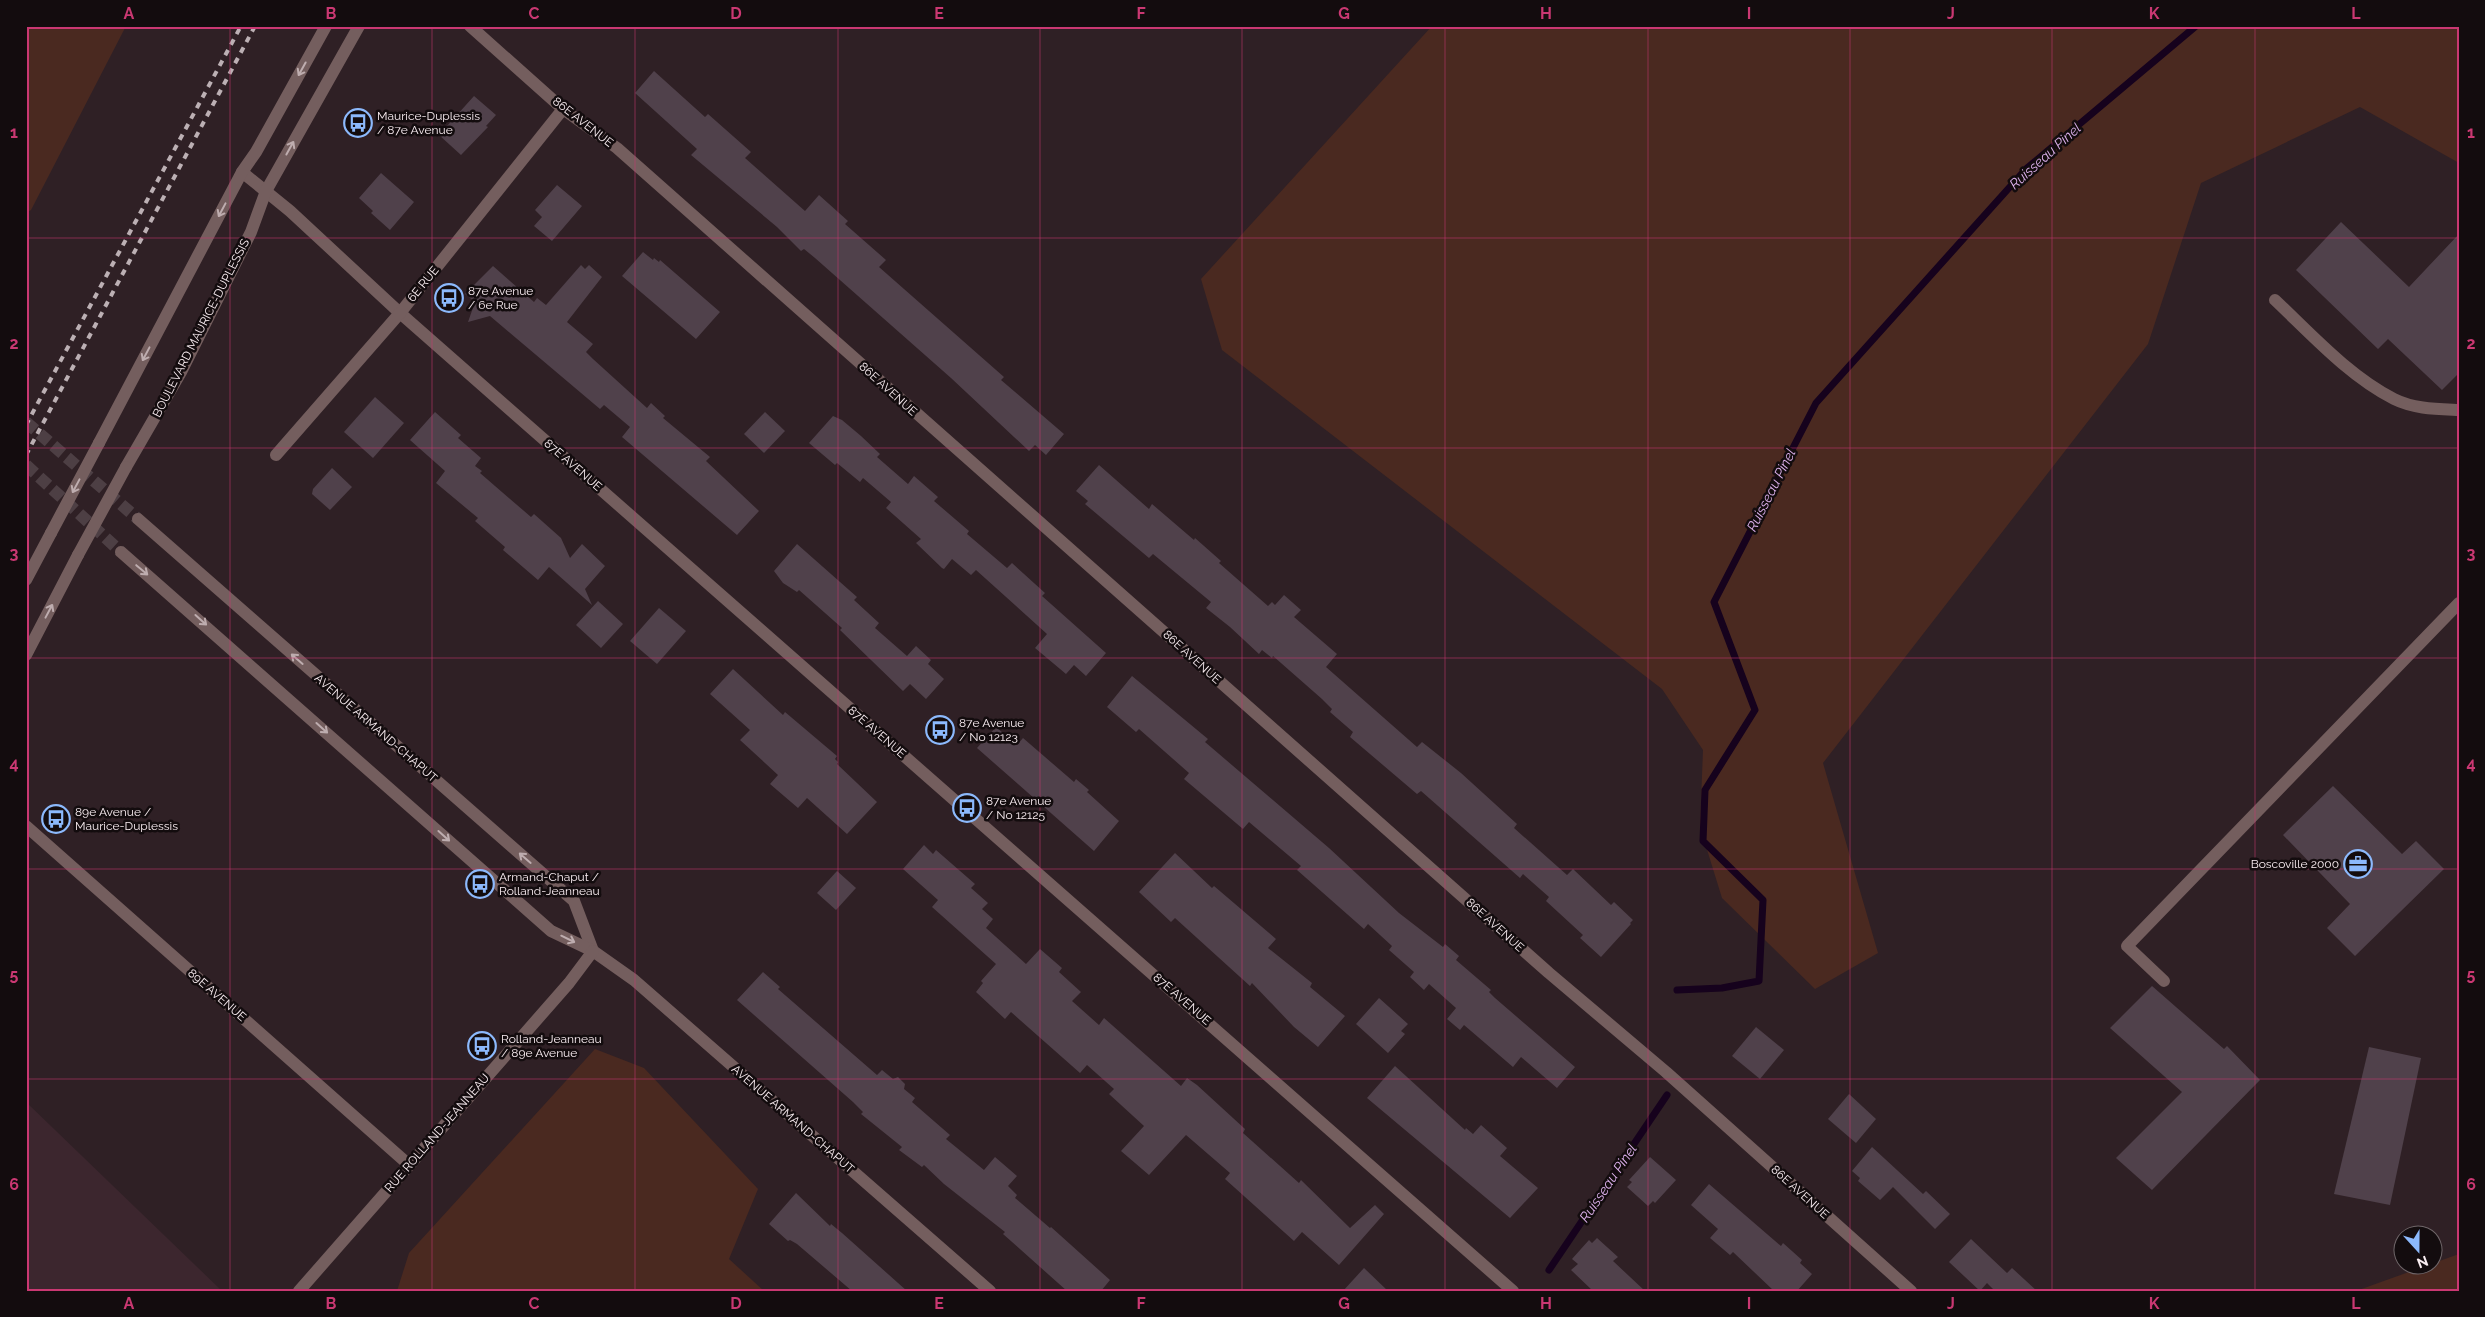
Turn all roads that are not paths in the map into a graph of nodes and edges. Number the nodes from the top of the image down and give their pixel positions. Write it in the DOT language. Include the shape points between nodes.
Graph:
graph roads {
  1 [pos="326,26"];
  2 [pos="359,26"];
  3 [pos="470,26"];
  4 [pos="563,109"];
  5 [pos="242,172"];
  6 [pos="266,191"];
  7 [pos="2275,300"];
  8 [pos="400,313"];
  9 [pos="2459,410"];
  10 [pos="276,455"];
  11 [pos="138,519"];
  12 [pos="121,552"];
  13 [pos="26,580"];
  14 [pos="2459,603"];
  15 [pos="26,654"];
  16 [pos="26,826"];
  17 [pos="593,951"];
  18 [pos="2164,981"];
  19 [pos="408,1164"];
  20 [pos="299,1291"];
  21 [pos="990,1291"];
  22 [pos="1513,1291"];
  23 [pos="1911,1291"];
  1 -- 5 [label="street, one-way"];
  6 -- 2 [label="street, BOULEVARD MAURICE-DUPLESSIS, one-way"];
  3 -- 4 [label="street, 86E AVENUE"];
  4 -- 8 [label="street, 6E RUE"];
  4 -- 23 [label="street, 86E AVENUE" via="632,161"];
  5 -- 6 [label="street, 87E AVENUE"];
  5 -- 13 [label="street, one-way, bridge"];
  6 -- 8 [label="street, 87E AVENUE"];
  15 -- 6 [label="street, BOULEVARD MAURICE-DUPLESSIS, one-way, bridge" via="181,372 251,232"];
  7 -- 9 [label="street" via="2354,373 2395,400 2421,408"];
  8 -- 10 [label="street, 6E RUE"];
  8 -- 22 [label="street, 87E AVENUE"];
  17 -- 11 [label="street, AVENUE ARMAND-CHAPUT, one-way" via="574,901"];
  12 -- 17 [label="street, AVENUE ARMAND-CHAPUT, one-way" via="551,931"];
  14 -- 18 [label="street" via="2127,946"];
  16 -- 19 [label="street, 89E AVENUE"];
  17 -- 19 [label="street, RUE ROLLAND-JEANNEAU"];
  17 -- 21 [label="street, AVENUE ARMAND-CHAPUT" via="634,980"];
  19 -- 20 [label="street, RUE ROLLAND-JEANNEAU"];
}
